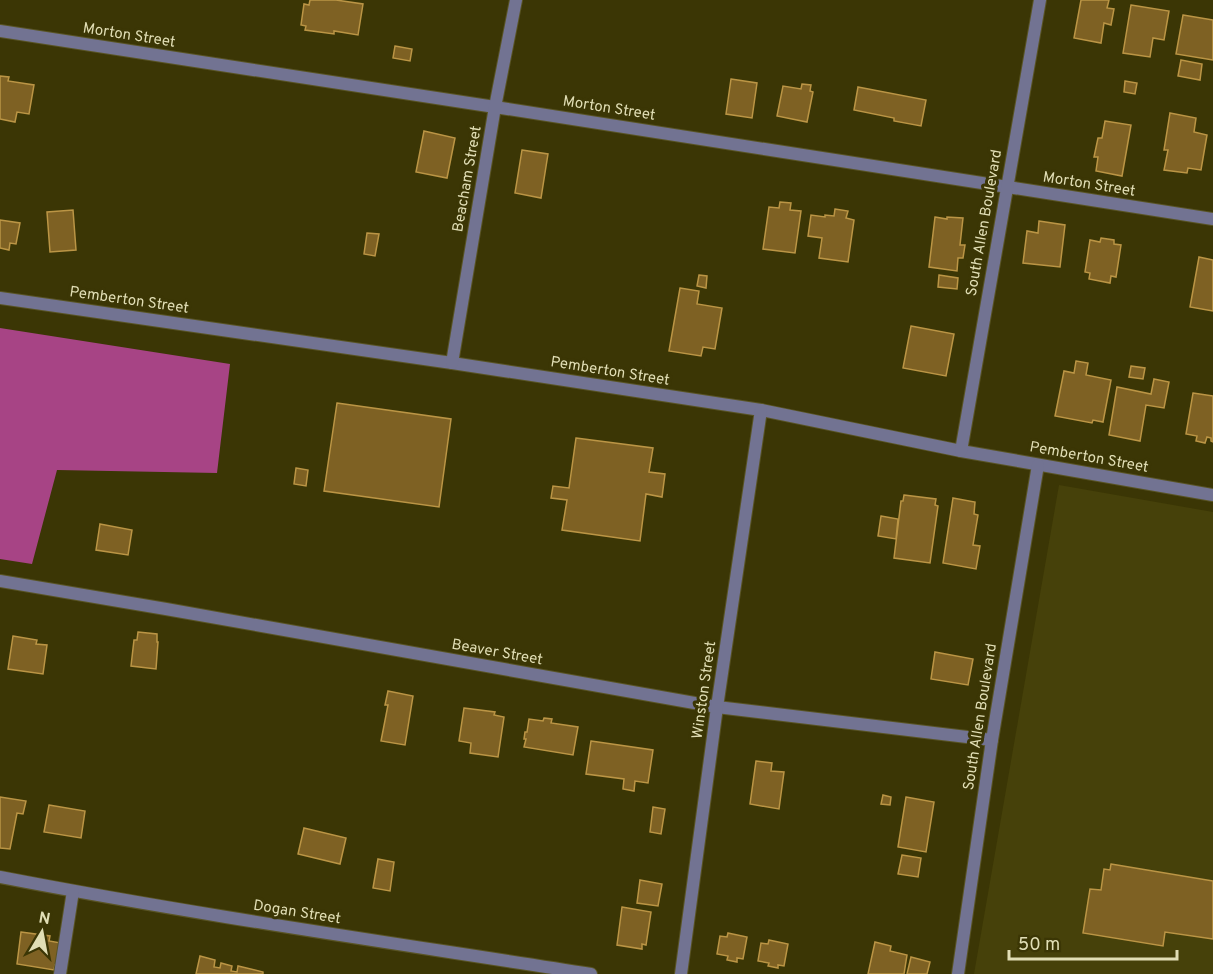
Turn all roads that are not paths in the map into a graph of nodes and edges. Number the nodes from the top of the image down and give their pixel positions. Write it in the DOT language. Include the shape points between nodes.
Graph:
graph roads {
  1 [pos="516,0"];
  2 [pos="1040,0"];
  3 [pos="0,31"];
  4 [pos="495,107"];
  5 [pos="1006,188"];
  6 [pos="1213,219"];
  7 [pos="0,298"];
  8 [pos="452,363"];
  9 [pos="761,410"];
  10 [pos="961,451"];
  11 [pos="1038,465"];
  12 [pos="1213,495"];
  13 [pos="0,581"];
  14 [pos="717,707"];
  15 [pos="992,740"];
  16 [pos="0,877"];
  17 [pos="74,891"];
  18 [pos="60,974"];
  19 [pos="591,974"];
  20 [pos="681,974"];
  21 [pos="958,974"];
  1 -- 4 [label="street, Beacham Street"];
  2 -- 5 [label="street, South Allen Boulevard"];
  3 -- 4 [label="street, Morton Street"];
  4 -- 5 [label="street, Morton Street"];
  4 -- 8 [label="street, Beacham Street"];
  5 -- 6 [label="street, Morton Street"];
  5 -- 10 [label="street, South Allen Boulevard"];
  7 -- 8 [label="street, Pemberton Street"];
  8 -- 9 [label="street, Pemberton Street"];
  9 -- 10 [label="street, Pemberton Street"];
  9 -- 14 [label="street, Winston Street"];
  10 -- 11 [label="street, Pemberton Street"];
  11 -- 12 [label="street, Pemberton Street"];
  11 -- 15 [label="street, South Allen Boulevard"];
  13 -- 14 [label="street, Beaver Street"];
  14 -- 15 [label="street, Beaver Street"];
  14 -- 20 [label="street, Winston Street"];
  15 -- 21 [label="street, South Allen Boulevard"];
  16 -- 17 [label="street, Dogan Street"];
  17 -- 18 [label="street"];
  17 -- 19 [label="street, Dogan Street"];
}
